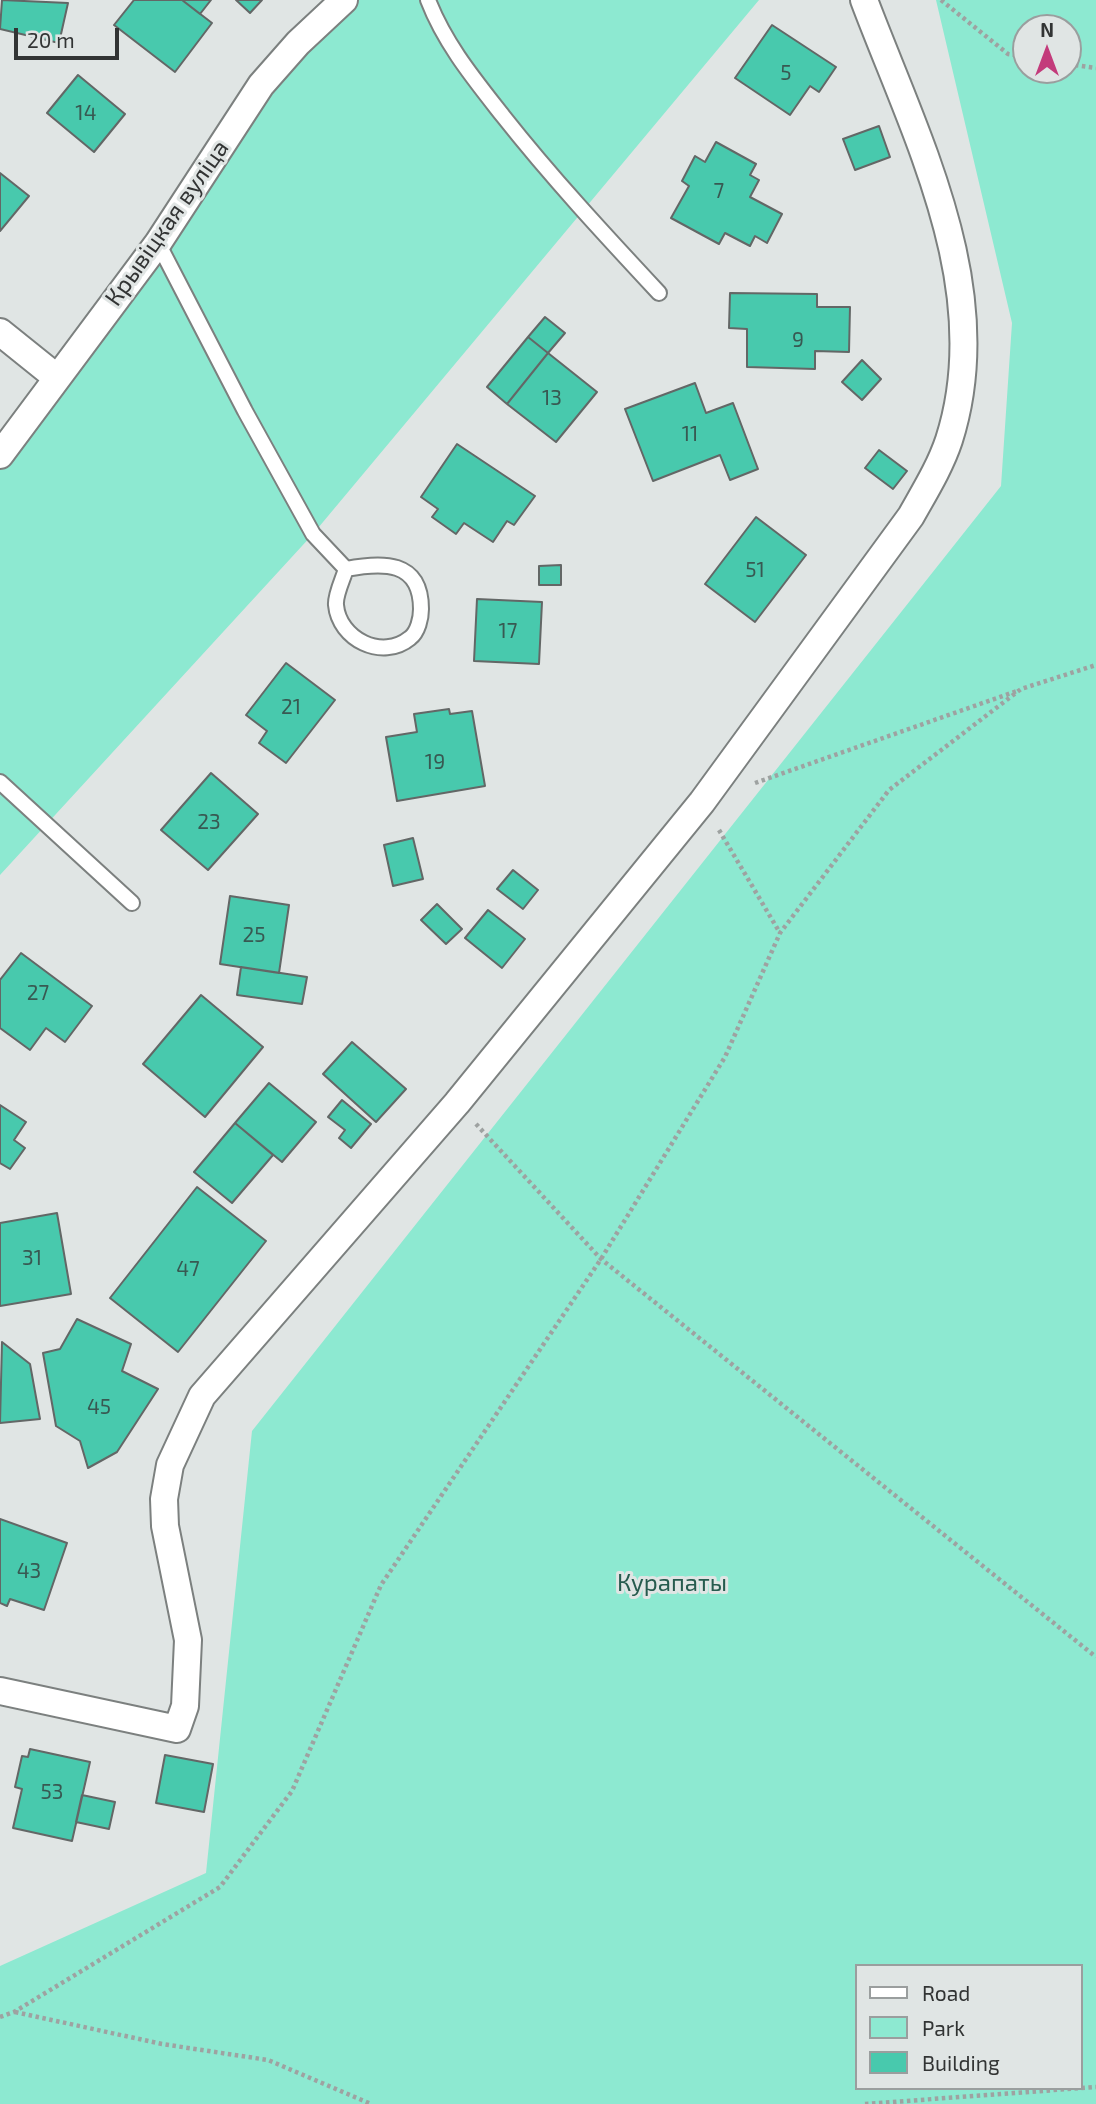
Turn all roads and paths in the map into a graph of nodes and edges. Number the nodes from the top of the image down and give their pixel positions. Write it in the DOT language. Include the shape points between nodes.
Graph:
graph roads {
  1 [pos="344,0"];
  2 [pos="428,0"];
  3 [pos="864,0"];
  4 [pos="941,0"];
  5 [pos="1012,55"];
  6 [pos="158,243"];
  7 [pos="659,293"];
  8 [pos="0,332"];
  9 [pos="56,377"];
  10 [pos="0,455"];
  11 [pos="346,569"];
  12 [pos="1096,665"];
  13 [pos="1021,689"];
  14 [pos="0,782"];
  15 [pos="753,784"];
  16 [pos="702,802"];
  17 [pos="132,903"];
  18 [pos="780,933"];
  19 [pos="457,1103"];
  20 [pos="601,1259"];
  21 [pos="1096,1657"];
  22 [pos="0,1691"];
  23 [pos="14,2012"];
  24 [pos="0,2017"];
  25 [pos="1055,2090"];
  26 [pos="371,2104"];
  27 [pos="865,2104"];
  1 -- 6 [label="street, Крывіцкая вуліца" via="261,85"];
  2 -- 7 [label="lane" via="437,24 468,71 542,166"];
  3 -- 16 [label="street" via="948,230 964,322 959,401 949,441 911,516"];
  4 -- 5 [label="path"];
  6 -- 9 [label="street, Крывіцкая вуліца"];
  6 -- 11 [label="lane" via="313,534"];
  8 -- 9 [label="street"];
  9 -- 10 [label="street, Крывіцкая вуліца"];
  11 -- 11 [label="lane" via="380,562 408,573 421,593 421,620 410,638 384,648 356,641 342,625 336,604"];
  12 -- 13 [label="path"];
  13 -- 15 [label="path"];
  13 -- 18 [label="path" via="889,790"];
  14 -- 17 [label="lane"];
  16 -- 18 [label="path"];
  16 -- 19 [label="street"];
  18 -- 20 [label="path" via="725,1057"];
  19 -- 20 [label="path"];
  19 -- 22 [label="street" via="202,1396 184,1429 170,1465 164,1499 165,1526 188,1640 185,1706 177,1729"];
  20 -- 21 [label="path"];
  20 -- 23 [label="path" via="381,1585 292,1791 220,1887"];
  23 -- 24 [label="path"];
  23 -- 26 [label="path" via="162,2044 268,2060"];
  25 -- 27 [label="path"];
}
